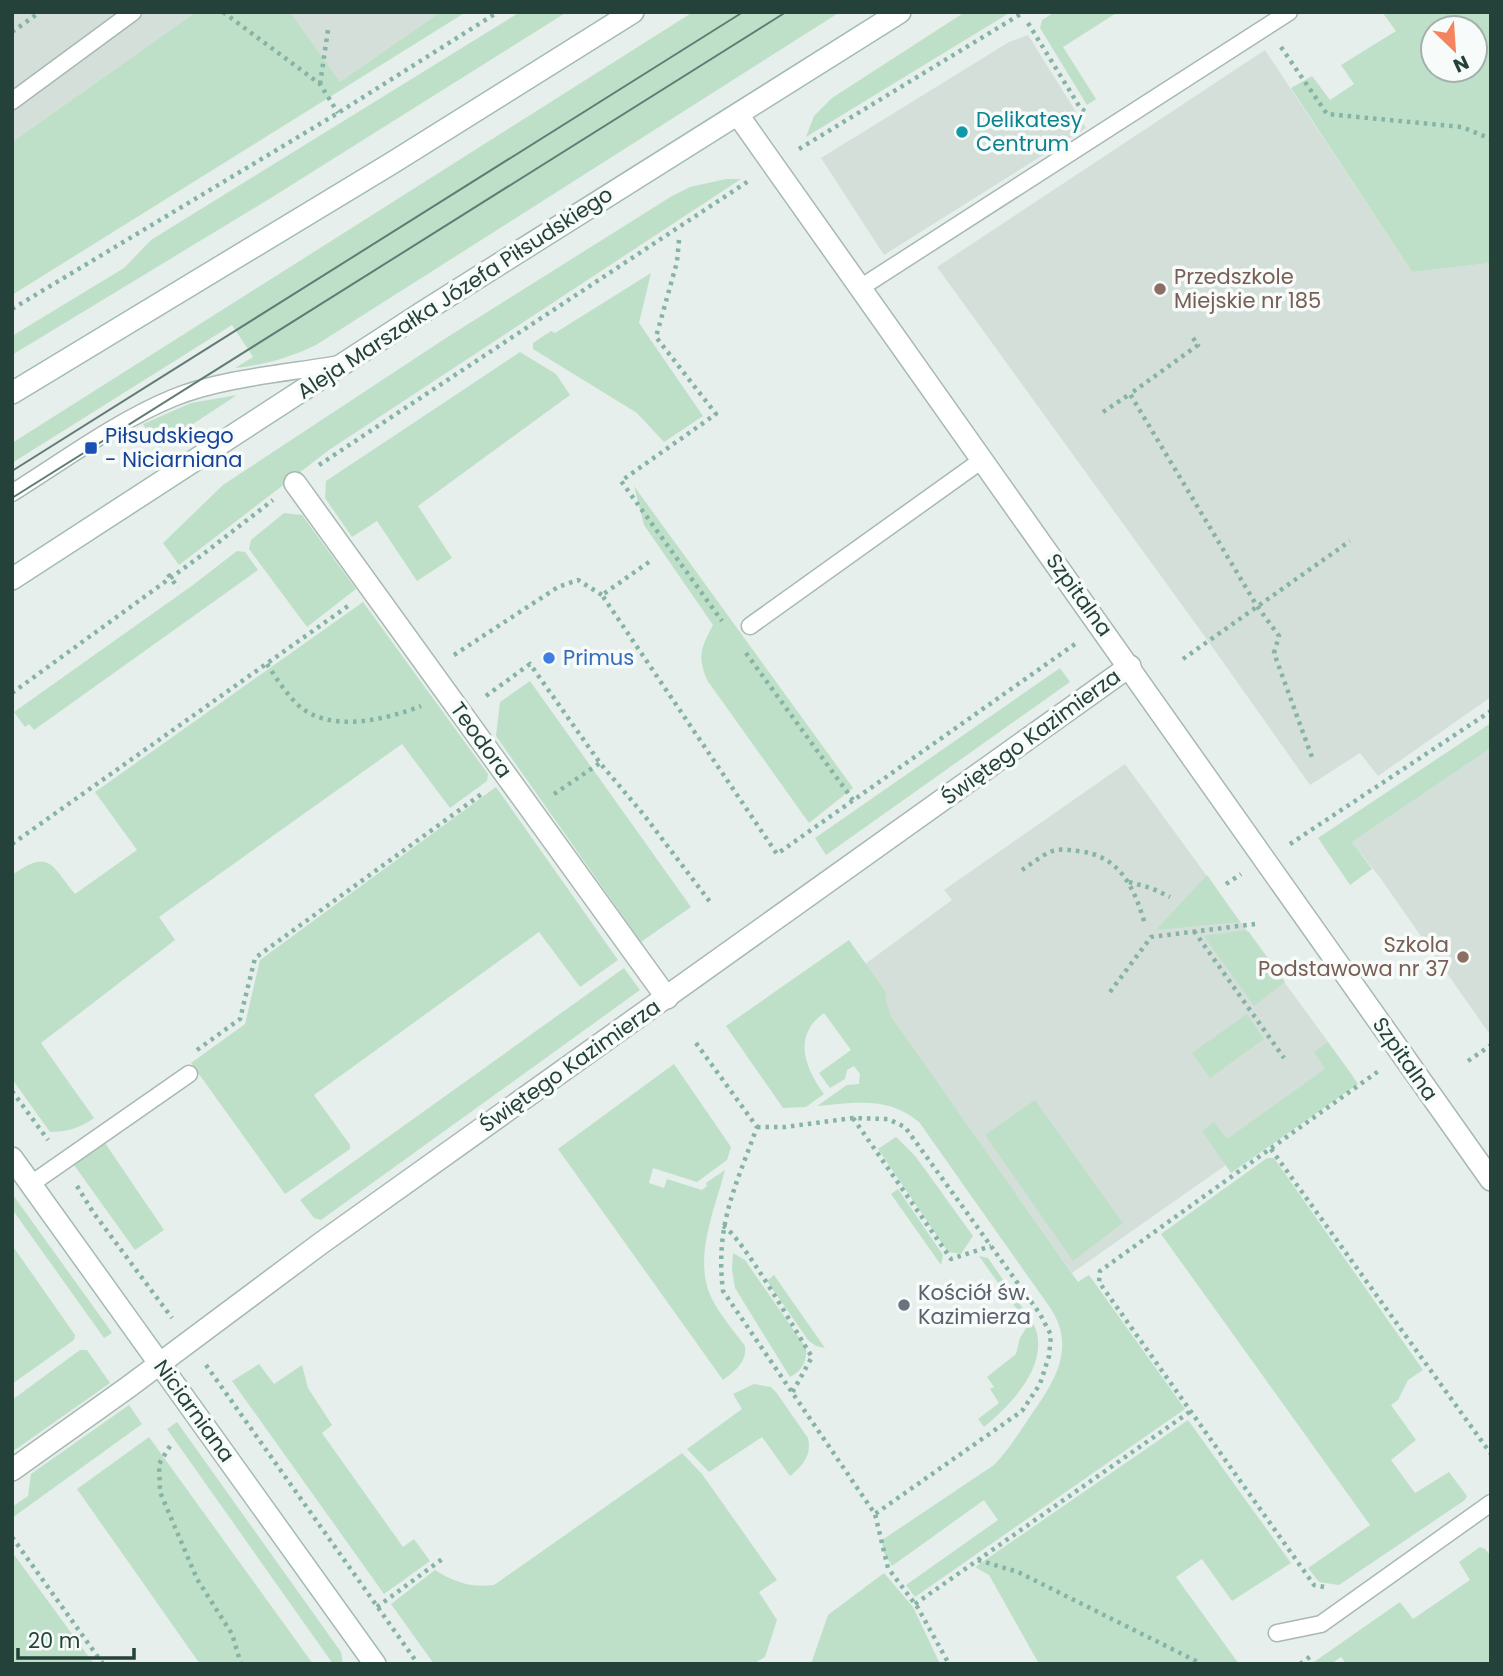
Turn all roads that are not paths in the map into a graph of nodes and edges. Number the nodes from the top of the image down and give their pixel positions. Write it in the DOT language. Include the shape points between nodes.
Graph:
graph roads {
  1 [pos="133,12"];
  2 [pos="633,12"];
  3 [pos="900,12"];
  4 [pos="1289,12"];
  5 [pos="12,101"];
  6 [pos="738,114"];
  7 [pos="860,288"];
  8 [pos="348,362"];
  9 [pos="12,393"];
  10 [pos="982,460"];
  11 [pos="295,483"];
  12 [pos="12,493"];
  13 [pos="12,579"];
  14 [pos="750,626"];
  15 [pos="1130,666"];
  16 [pos="667,998"];
  17 [pos="189,1074"];
  18 [pos="12,1158"];
  19 [pos="1491,1180"];
  20 [pos="31,1184"];
  21 [pos="160,1363"];
  22 [pos="12,1469"];
  23 [pos="1491,1503"];
  24 [pos="1277,1633"];
  25 [pos="375,1664"];
  1 -- 5 [label="lane"];
  2 -- 9 [label="street"];
  3 -- 6 [label="street, Aleja Marszałka Józefa Piłsudskiego"];
  4 -- 7 [label="lane"];
  6 -- 7 [label="street, Szpitalna"];
  6 -- 8 [label="street, Aleja Marszałka Józefa Piłsudskiego"];
  7 -- 10 [label="street, Szpitalna"];
  8 -- 12 [label="lane" via="208,387 174,398"];
  8 -- 13 [label="street, Aleja Marszałka Józefa Piłsudskiego"];
  10 -- 14 [label="lane"];
  10 -- 15 [label="street, Szpitalna"];
  11 -- 16 [label="street, Teodora"];
  15 -- 16 [label="street, Świętego Kazimierza"];
  15 -- 19 [label="street, Szpitalna"];
  16 -- 21 [label="street, Świętego Kazimierza"];
  17 -- 20 [label="lane"];
  18 -- 20 [label="street, Niciarniana"];
  20 -- 21 [label="street, Niciarniana"];
  21 -- 22 [label="street, Świętego Kazimierza"];
  21 -- 25 [label="street, Niciarniana"];
  23 -- 24 [label="lane" via="1321,1624"];
}
